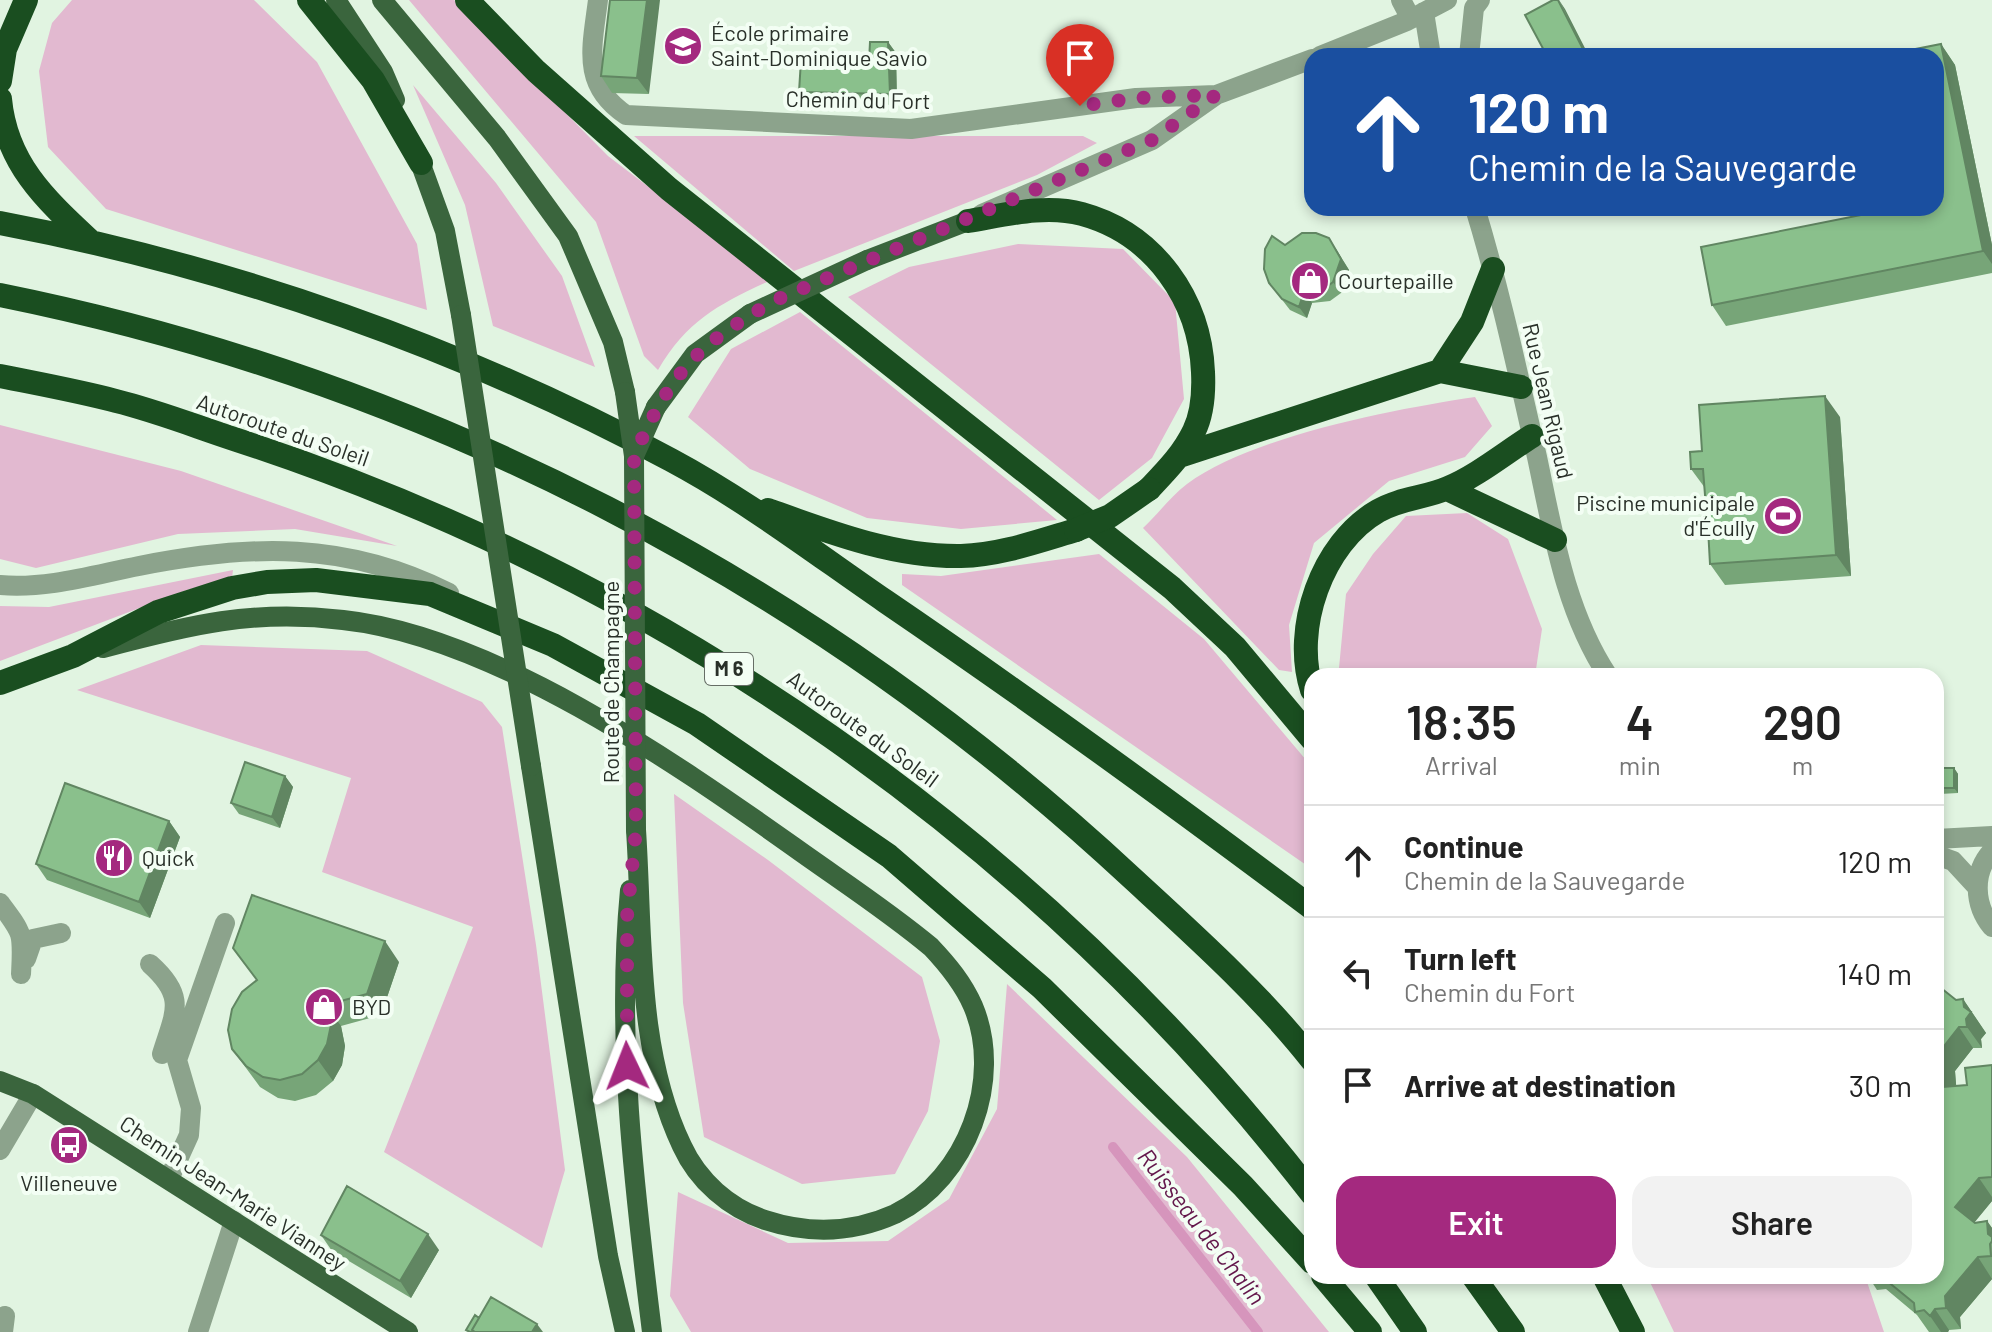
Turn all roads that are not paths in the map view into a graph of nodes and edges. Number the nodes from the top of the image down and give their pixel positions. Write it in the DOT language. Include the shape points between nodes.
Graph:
graph roads {
  1 [pos="26,0"];
  2 [pos="309,0"];
  3 [pos="336,0"];
  4 [pos="382,0"];
  5 [pos="467,0"];
  6 [pos="598,0"];
  7 [pos="1401,0"];
  8 [pos="1447,0"];
  9 [pos="1480,0"];
  10 [pos="1418,16"];
  11 [pos="1340,48"];
  12 [pos="1428,48"];
  13 [pos="1470,48"];
  14 [pos="1304,62"];
  15 [pos="0,81"];
  16 [pos="1216,95"];
  17 [pos="0,99"];
  18 [pos="421,163"];
  19 [pos="1477,216"];
  20 [pos="1486,216"];
  21 [pos="968,221"];
  22 [pos="0,223"];
  23 [pos="89,240"];
  24 [pos="1493,269"];
  25 [pos="0,295"];
  26 [pos="1440,371"];
  27 [pos="0,376"];
  28 [pos="1521,387"];
  29 [pos="1532,436"];
  30 [pos="634,456"];
  31 [pos="1179,456"];
  32 [pos="1447,489"];
  33 [pos="735,498"];
  34 [pos="1555,540"];
  35 [pos="0,585"];
  36 [pos="553,645"];
  37 [pos="73,656"];
  38 [pos="1309,668"];
  39 [pos="1603,668"];
  40 [pos="0,683"];
  41 [pos="1304,729"];
  42 [pos="636,830"];
  43 [pos="1992,836"];
  44 [pos="1944,839"];
  45 [pos="1992,851"];
  46 [pos="1944,858"];
  47 [pos="1977,887"];
  48 [pos="1304,902"];
  49 [pos="0,903"];
  50 [pos="225,923"];
  51 [pos="1992,927"];
  52 [pos="61,933"];
  53 [pos="150,964"];
  54 [pos="1304,1051"];
  55 [pos="170,1057"];
  56 [pos="0,1065"];
  57 [pos="0,1081"];
  58 [pos="33,1094"];
  59 [pos="0,1150"];
  60 [pos="169,1179"];
  61 [pos="1304,1184"];
  62 [pos="234,1221"];
  63 [pos="1304,1253"];
  64 [pos="608,1256"];
  65 [pos="1330,1284"];
  66 [pos="1382,1284"];
  67 [pos="1479,1284"];
  68 [pos="1608,1284"];
  69 [pos="198,1332"];
  70 [pos="408,1332"];
  71 [pos="610,1332"];
  72 [pos="625,1332"];
  73 [pos="652,1332"];
  74 [pos="1370,1332"];
  75 [pos="1415,1332"];
  76 [pos="1513,1332"];
  77 [pos="1633,1332"];
  1 -- 15 [label="highway" via="5,49"];
  2 -- 18 [label="highway" via="373,80"];
  3 -- 18 [label="main road" via="383,72"];
  4 -- 30 [label="main road, Route de Champagne, bridge" via="497,138 568,236 613,342"];
  5 -- 41 [label="highway" via="536,71 669,189 1172,588 1235,647"];
  6 -- 16 [label="street, Chemin du Fort" via="592,73 606,101 626,115 911,129 1136,98"];
  7 -- 10 [label="street"];
  8 -- 10 [label="street"];
  9 -- 13 [label="street" via="1474,8"];
  10 -- 11 [label="street"];
  10 -- 12 [label="street"];
  14 -- 16 [label="street"];
  16 -- 21 [label="street" via="1152,140"];
  17 -- 23 [label="highway" via="6,135 23,173"];
  18 -- 64 [label="main road, bridge" via="445,231 461,315"];
  19 -- 24 [label="street, Rue Jean Rigaud"];
  20 -- 24 [label="street, Rue Jean Rigaud"];
  21 -- 30 [label="main road, bridge" via="750,314 695,354 656,407"];
  21 -- 31 [label="highway" via="1043,210 1081,214 1121,232 1158,260 1186,298 1202,352 1201,411"];
  22 -- 23 [label="highway"];
  23 -- 33 [label="highway" via="309,304 422,345 673,461"];
  24 -- 26 [label="highway" via="1472,322"];
  24 -- 28 [label="street, Rue Jean Rigaud"];
  25 -- 54 [label="highway" via="78,311 281,368 510,458 707,560 852,653 1080,829 1198,938"];
  26 -- 28 [label="highway"];
  26 -- 31 [label="highway"];
  27 -- 61 [label="highway, Autoroute du Soleil / M 6" via="118,401 298,460 433,512 597,592 768,693 909,792 1030,892 1124,979 1216,1076"];
  28 -- 29 [label="street, Rue Jean Rigaud"];
  29 -- 32 [label="highway"];
  29 -- 34 [label="street, Rue Jean Rigaud"];
  30 -- 42 [label="main road, Route de Champagne, bridge"];
  31 -- 33 [label="highway, bridge" via="1149,489 1110,516 995,552 931,555 832,533"];
  32 -- 34 [label="highway"];
  32 -- 38 [label="highway" via="1399,500 1375,512 1341,543 1326,567 1309,619"];
  33 -- 48 [label="highway" via="955,648"];
  34 -- 39 [label="street, Rue Jean Rigaud" via="1575,611"];
  35 -- 36 [label="street" via="65,582 195,555 285,549 324,553 409,573"];
  36 -- 37 [label="highway" via="430,594 316,580 232,588 158,612"];
  36 -- 63 [label="highway" via="697,724 889,856 1042,988"];
  37 -- 40 [label="highway"];
  37 -- 42 [label="main road" via="224,618 304,616 377,625 450,646 551,695 737,807 931,947 974,1008 984,1079 969,1134 945,1172 898,1212 852,1228 802,1229 737,1207 696,1170 671,1121 657,1068 647,1010"];
  42 -- 73 [label="main road, Route de Champagne" via="627,917 627,1080"];
  43 -- 44 [label="street"];
  45 -- 47 [label="street"];
  46 -- 47 [label="street"];
  47 -- 51 [label="street"];
  49 -- 52 [label="street" via="23,936 21,974 33,939"];
  50 -- 55 [label="street"];
  53 -- 55 [label="street" via="169,981 178,1004"];
  55 -- 60 [label="street" via="191,1108 189,1135"];
  56 -- 58 [label="main road, Chemin Jean-Marie Vianney"];
  57 -- 58 [label="main road, Chemin Jean-Marie Vianney"];
  58 -- 59 [label="street"];
  58 -- 60 [label="main road, Chemin Jean-Marie Vianney"];
  60 -- 62 [label="main road, Chemin Jean-Marie Vianney"];
  62 -- 69 [label="street"];
  62 -- 70 [label="main road, Chemin Jean-Marie Vianney"];
  64 -- 71 [label="main road"];
  64 -- 72 [label="main road"];
  65 -- 74 [label="highway"];
  66 -- 75 [label="highway"];
  67 -- 76 [label="highway"];
  68 -- 77 [label="highway"];
}
